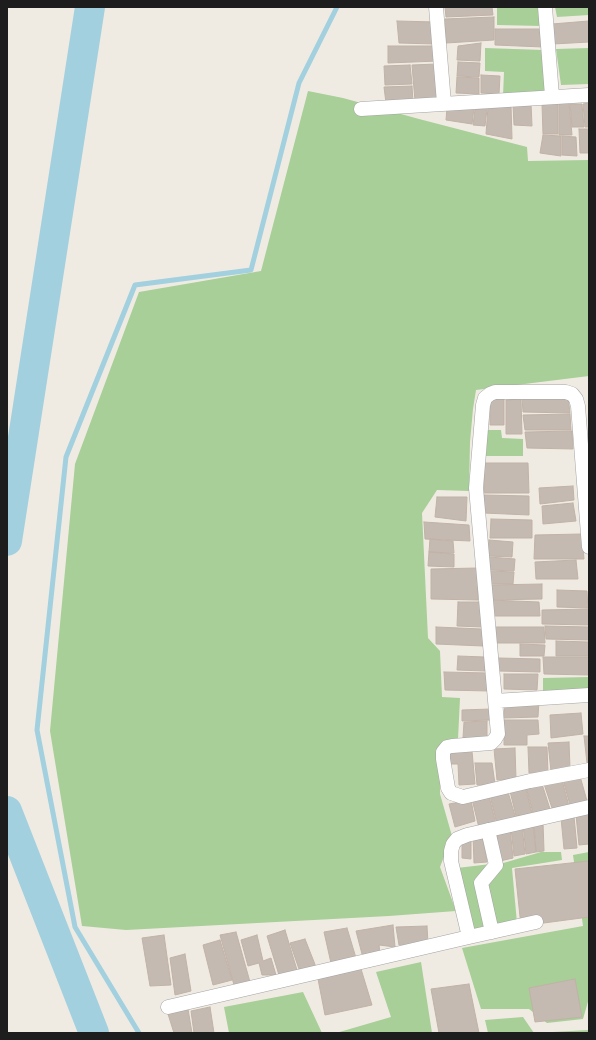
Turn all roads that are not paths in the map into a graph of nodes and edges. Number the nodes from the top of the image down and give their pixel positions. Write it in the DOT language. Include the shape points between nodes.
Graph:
graph roads {
  1 [pos="436,7"];
  2 [pos="545,7"];
  3 [pos="589,95"];
  4 [pos="552,96"];
  5 [pos="444,103"];
  6 [pos="361,109"];
  7 [pos="586,481"];
  8 [pos="589,547"];
  9 [pos="589,695"];
  10 [pos="495,700"];
  11 [pos="589,770"];
  12 [pos="589,807"];
  13 [pos="488,830"];
  14 [pos="536,922"];
  15 [pos="492,932"];
  16 [pos="469,937"];
  17 [pos="168,1008"];
  1 -- 5 [label="street"];
  2 -- 4 [label="street"];
  3 -- 4 [label="street"];
  4 -- 5 [label="street"];
  5 -- 6 [label="street"];
  7 -- 8 [label="street"];
  7 -- 10 [label="street" via="578,406 572,394 495,392 485,398 476,488"];
  9 -- 10 [label="street"];
  10 -- 11 [label="street" via="498,734 496,739 491,743 447,747 443,752 448,788 452,793 463,796"];
  12 -- 13 [label="street"];
  13 -- 15 [label="street" via="496,865 481,882"];
  13 -- 16 [label="street" via="457,839 451,851 451,861"];
  14 -- 15 [label="street"];
  15 -- 16 [label="street"];
  16 -- 17 [label="street"];
}
